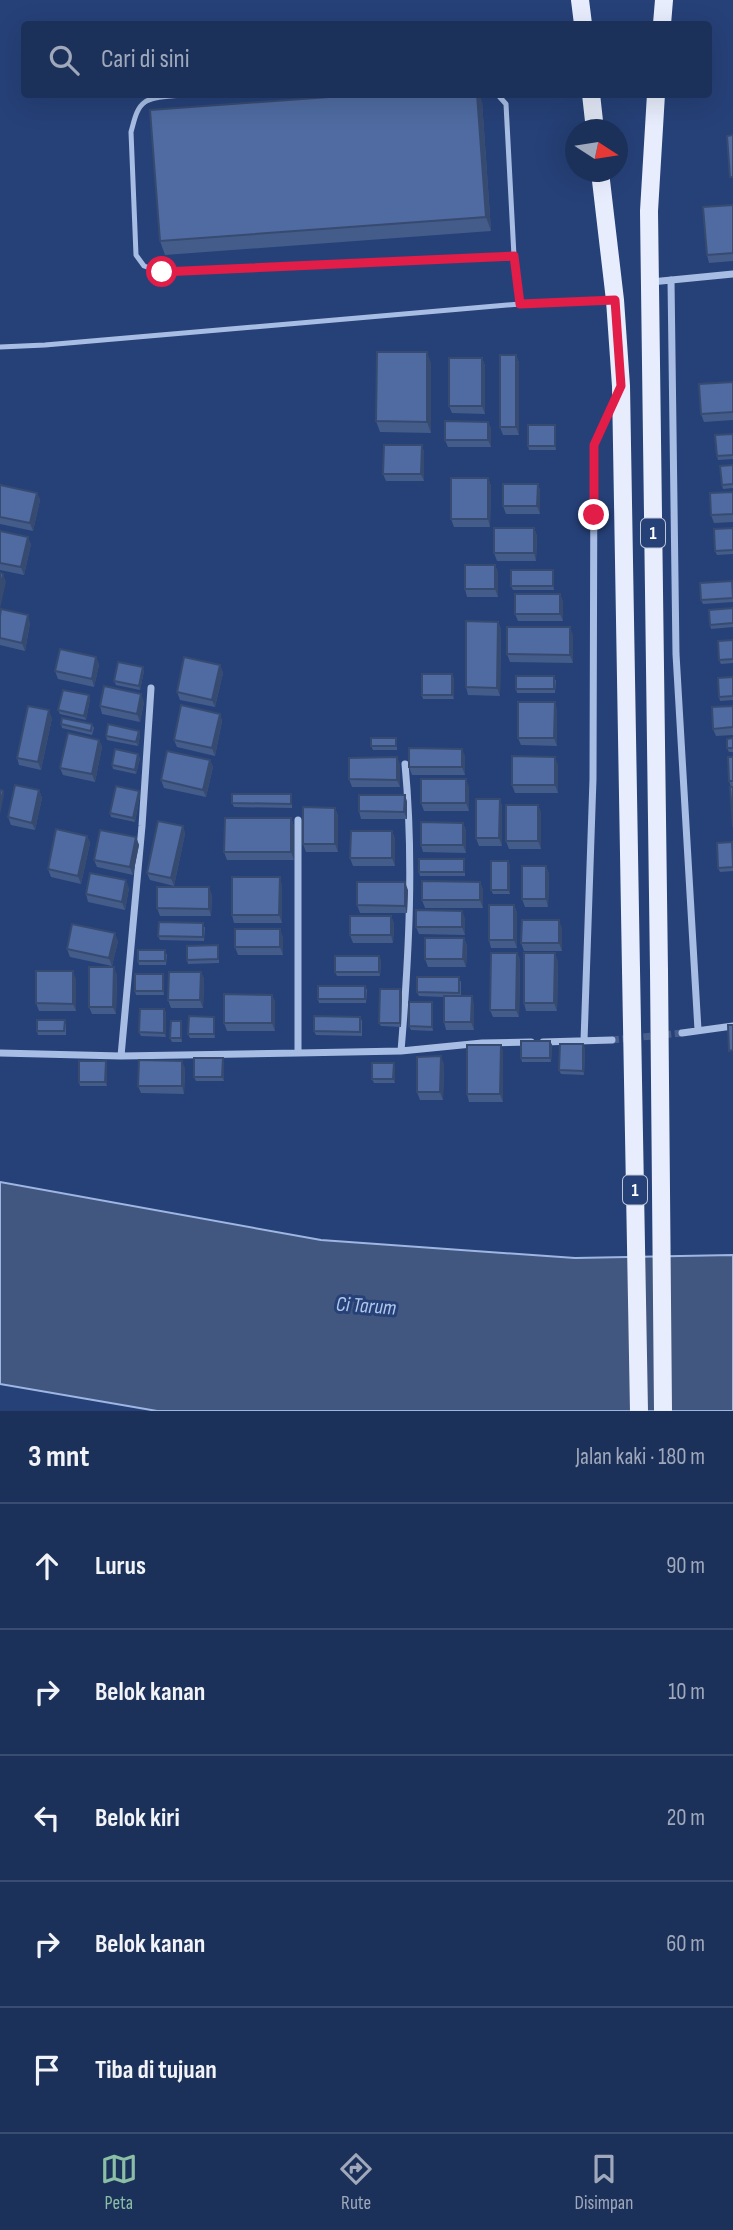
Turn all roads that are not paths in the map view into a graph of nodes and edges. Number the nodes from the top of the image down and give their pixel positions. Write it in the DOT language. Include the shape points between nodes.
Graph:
graph roads {
  1 [pos="580,0"];
  2 [pos="664,0"];
  3 [pos="583,21"];
  4 [pos="662,21"];
  5 [pos="154,98"];
  6 [pos="500,98"];
  7 [pos="591,98"];
  8 [pos="656,98"];
  9 [pos="594,119"];
  10 [pos="601,182"];
  11 [pos="514,256"];
  12 [pos="733,274"];
  13 [pos="671,280"];
  14 [pos="651,282"];
  15 [pos="615,300"];
  16 [pos="520,304"];
  17 [pos="0,347"];
  18 [pos="621,386"];
  19 [pos="151,688"];
  20 [pos="405,764"];
  21 [pos="298,820"];
  22 [pos="733,1026"];
  23 [pos="698,1030"];
  24 [pos="682,1033"];
  25 [pos="612,1040"];
  26 [pos="584,1041"];
  27 [pos="401,1051"];
  28 [pos="0,1053"];
  29 [pos="298,1053"];
  30 [pos="121,1056"];
  31 [pos="639,1411"];
  32 [pos="663,1411"];
  1 -- 3 [label="main road"];
  2 -- 4 [label="main road"];
  5 -- 11 [label="lane" via="144,102 131,132 136,255 144,266 162,272"];
  6 -- 11 [label="lane" via="506,104"];
  7 -- 9 [label="main road"];
  8 -- 14 [label="main road, 1" via="649,178"];
  10 -- 15 [label="main road, 1"];
  11 -- 16 [label="lane"];
  12 -- 13 [label="street"];
  13 -- 14 [label="street"];
  13 -- 23 [label="street" via="676,654"];
  14 -- 32 [label="main road, 1, bridge"];
  15 -- 16 [label="lane"];
  15 -- 18 [label="main road, 1"];
  16 -- 17 [label="lane"];
  18 -- 26 [label="street" via="594,445 593,779"];
  18 -- 31 [label="main road, 1, bridge"];
  19 -- 30 [label="street"];
  20 -- 27 [label="street" via="410,813 409,922"];
  21 -- 29 [label="street"];
  22 -- 23 [label="street"];
  23 -- 24 [label="street"];
  25 -- 26 [label="street"];
  26 -- 27 [label="street" via="482,1043"];
  27 -- 29 [label="street"];
  28 -- 30 [label="street"];
  29 -- 30 [label="street"];
}
